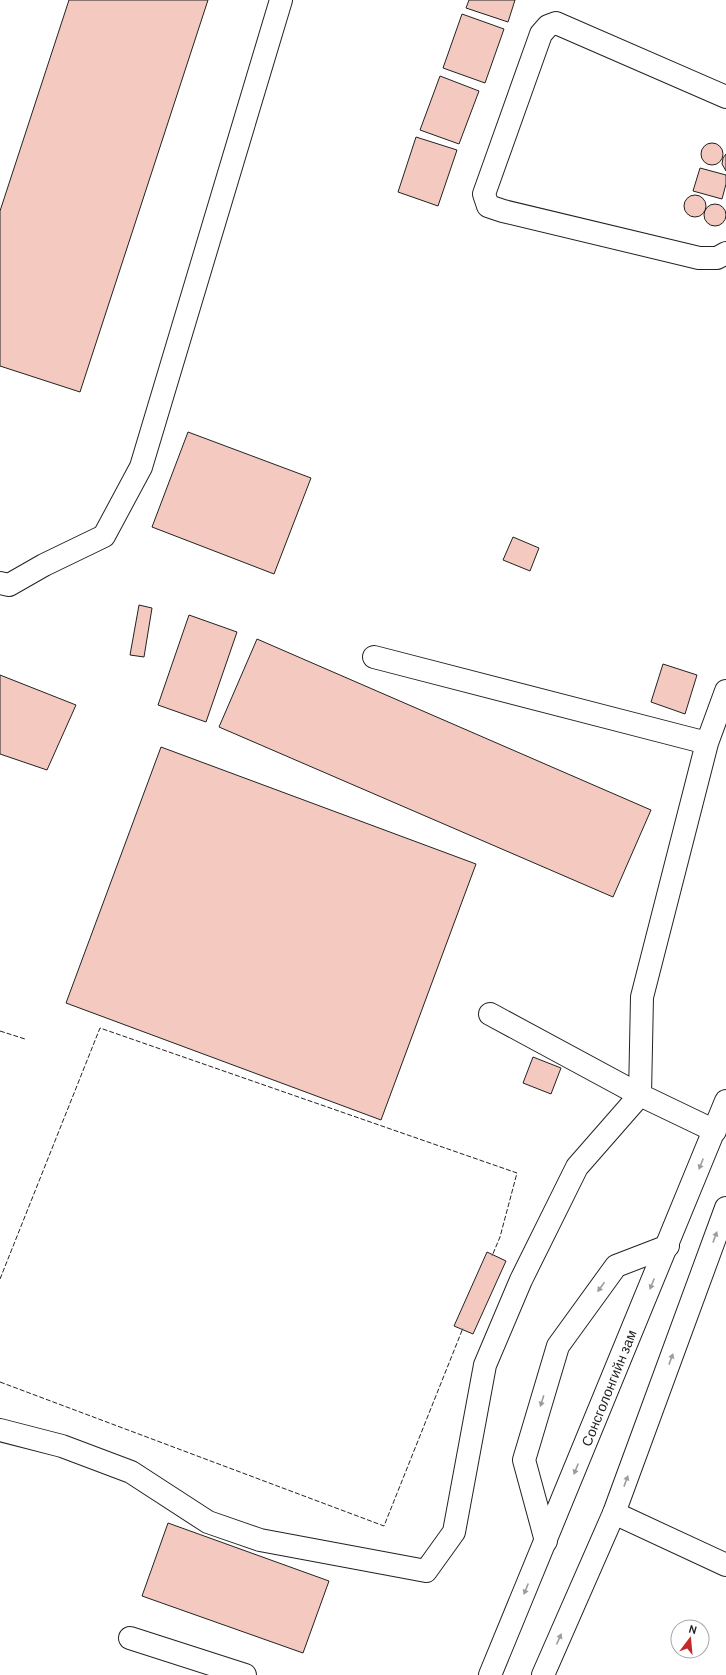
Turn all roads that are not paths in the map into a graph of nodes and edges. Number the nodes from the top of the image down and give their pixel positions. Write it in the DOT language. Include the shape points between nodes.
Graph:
graph roads {
  1 [pos="281,0"];
  2 [pos="726,97"];
  3 [pos="726,253"];
  4 [pos="0,583"];
  5 [pos="374,657"];
  6 [pos="726,691"];
  7 [pos="707,743"];
  8 [pos="490,1014"];
  9 [pos="640,1095"];
  10 [pos="726,1101"];
  11 [pos="715,1131"];
  12 [pos="726,1208"];
  13 [pos="668,1246"];
  14 [pos="0,1430"];
  15 [pos="614,1513"];
  16 [pos="546,1541"];
  17 [pos="726,1566"];
  18 [pos="130,1638"];
  19 [pos="245,1675"];
  20 [pos="490,1675"];
  21 [pos="543,1675"];
  1 -- 4 [label="main road" via="141,467 104,536 9,585"];
  2 -- 3 [label="main road" via="556,23 548,26 541,34 484,194 488,206 503,211 698,258 717,258"];
  5 -- 7 [label="main road"];
  6 -- 7 [label="main road"];
  7 -- 9 [label="main road" via="642,997"];
  8 -- 9 [label="main road"];
  9 -- 11 [label="main road"];
  9 -- 14 [label="main road" via="577,1167 521,1280 485,1365 454,1532 426,1571 260,1540 208,1522 131,1472 62,1446"];
  10 -- 11 [label="main road, Сонсголонгийн зам"];
  11 -- 13 [label="main road, Сонсголонгийн зам, one-way"];
  15 -- 12 [label="main road, one-way"];
  13 -- 16 [label="main road, Сонсголонгийн зам, one-way"];
  13 -- 16 [label="main road, one-way" via="616,1266 558,1346 524,1460"];
  15 -- 17 [label="main road"];
  21 -- 15 [label="main road, one-way"];
  16 -- 20 [label="main road, Сонсголонгийн зам, one-way"];
  18 -- 19 [label="main road"];
}
